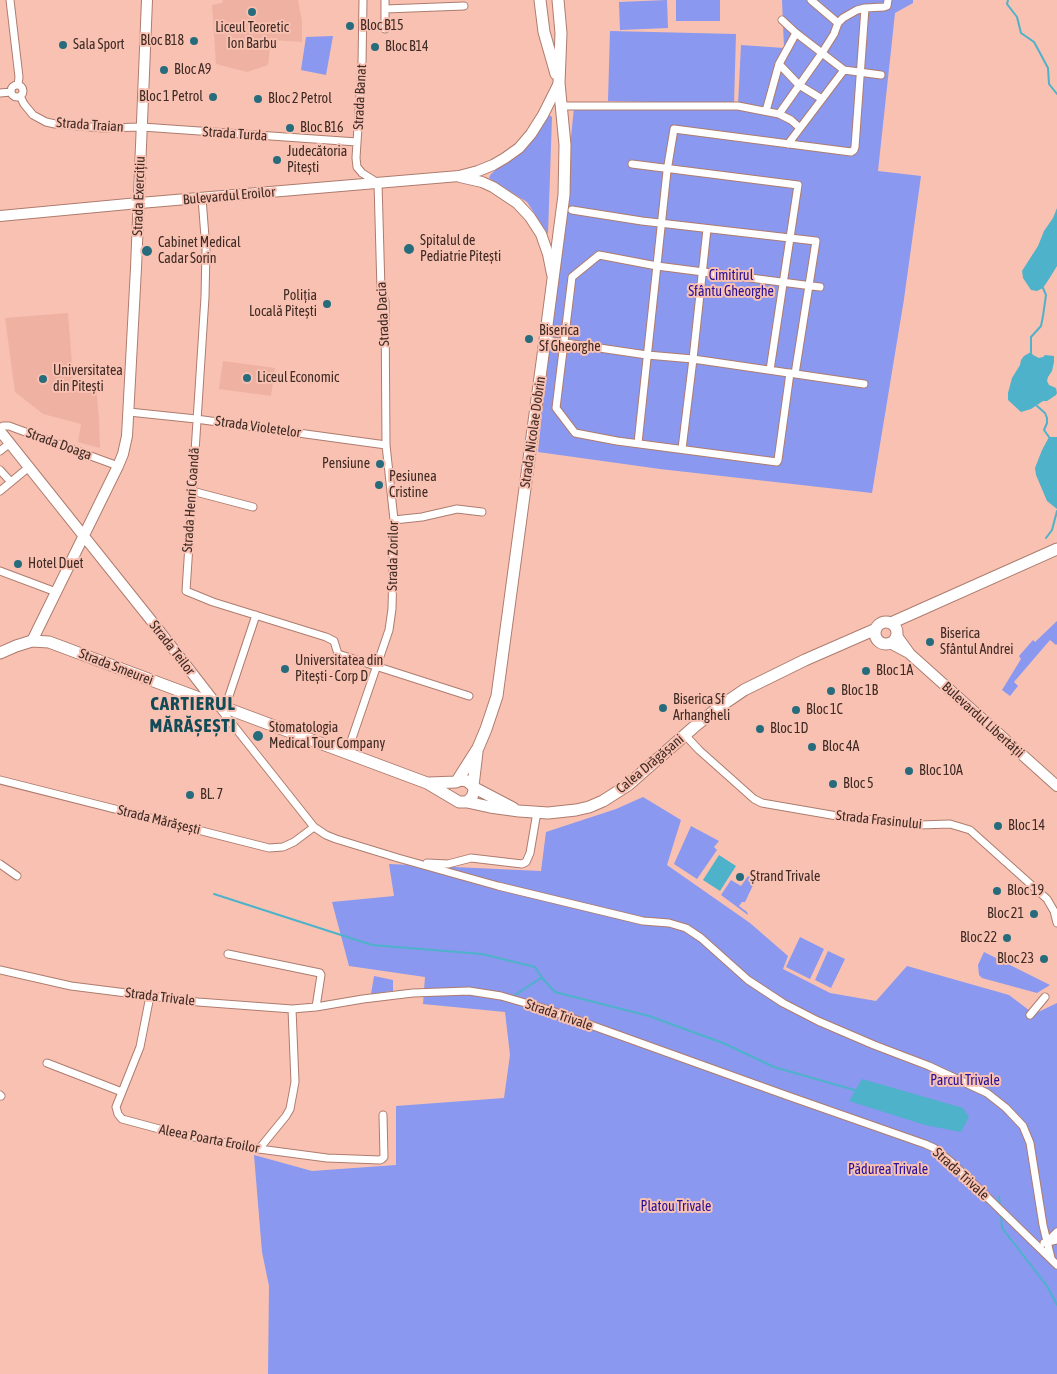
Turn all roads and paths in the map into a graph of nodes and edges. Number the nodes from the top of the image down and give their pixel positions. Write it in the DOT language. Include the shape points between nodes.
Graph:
graph roads {
  1 [pos="10,0"];
  2 [pos="147,0"];
  3 [pos="363,0"];
  4 [pos="385,0"];
  5 [pos="540,0"];
  6 [pos="558,0"];
  7 [pos="811,0"];
  8 [pos="888,0"];
  9 [pos="464,6"];
  10 [pos="865,8"];
  11 [pos="385,9"];
  12 [pos="782,20"];
  13 [pos="838,23"];
  14 [pos="385,29"];
  15 [pos="544,32"];
  16 [pos="561,33"];
  17 [pos="796,33"];
  18 [pos="822,53"];
  19 [pos="779,64"];
  20 [pos="844,70"];
  21 [pos="860,73"];
  22 [pos="881,75"];
  23 [pos="559,83"];
  24 [pos="18,85"];
  25 [pos="799,85"];
  26 [pos="0,92"];
  27 [pos="11,92"];
  28 [pos="20,96"];
  29 [pos="822,99"];
  30 [pos="561,106"];
  31 [pos="766,111"];
  32 [pos="779,114"];
  33 [pos="142,128"];
  34 [pos="800,128"];
  35 [pos="357,142"];
  36 [pos="788,144"];
  37 [pos="632,164"];
  38 [pos="668,168"];
  39 [pos="459,176"];
  40 [pos="378,184"];
  41 [pos="202,198"];
  42 [pos="139,203"];
  43 [pos="572,210"];
  44 [pos="0,216"];
  45 [pos="662,224"];
  46 [pos="707,229"];
  47 [pos="790,239"];
  48 [pos="657,266"];
  49 [pos="702,272"];
  50 [pos="552,277"];
  51 [pos="783,282"];
  52 [pos="809,286"];
  53 [pos="820,287"];
  54 [pos="545,340"];
  55 [pos="565,343"];
  56 [pos="647,355"];
  57 [pos="693,359"];
  58 [pos="770,370"];
  59 [pos="792,373"];
  60 [pos="864,384"];
  61 [pos="129,412"];
  62 [pos="196,418"];
  63 [pos="0,429"];
  64 [pos="10,443"];
  65 [pos="638,443"];
  66 [pos="386,445"];
  67 [pos="682,449"];
  68 [pos="0,451"];
  69 [pos="118,466"];
  70 [pos="29,467"];
  71 [pos="0,470"];
  72 [pos="11,482"];
  73 [pos="0,491"];
  74 [pos="192,491"];
  75 [pos="253,507"];
  76 [pos="482,512"];
  77 [pos="394,520"];
  78 [pos="83,536"];
  79 [pos="1057,549"];
  80 [pos="0,571"];
  81 [pos="56,592"];
  82 [pos="256,615"];
  83 [pos="894,633"];
  84 [pos="877,634"];
  85 [pos="32,641"];
  86 [pos="0,653"];
  87 [pos="377,666"];
  88 [pos="469,696"];
  89 [pos="221,706"];
  90 [pos="685,735"];
  91 [pos="478,748"];
  92 [pos="348,753"];
  93 [pos="0,780"];
  94 [pos="457,781"];
  95 [pos="427,783"];
  96 [pos="1057,786"];
  97 [pos="473,787"];
  98 [pos="453,798"];
  99 [pos="467,802"];
  100 [pos="519,811"];
  101 [pos="537,812"];
  102 [pos="314,827"];
  103 [pos="416,863"];
  104 [pos="0,864"];
  105 [pos="17,876"];
  106 [pos="1057,924"];
  107 [pos="228,954"];
  108 [pos="0,970"];
  109 [pos="150,996"];
  110 [pos="1045,997"];
  111 [pos="316,1007"];
  112 [pos="292,1009"];
  113 [pos="1030,1015"];
  114 [pos="47,1063"];
  115 [pos="122,1092"];
  116 [pos="382,1115"];
  117 [pos="259,1149"];
  118 [pos="1057,1232"];
  119 [pos="1057,1240"];
  120 [pos="1047,1242"];
  121 [pos="1037,1245"];
  122 [pos="1054,1262"];
  1 -- 24 [label="street"];
  2 -- 33 [label="street, Strada Exercițiu"];
  3 -- 35 [label="street, Strada Banat"];
  4 -- 11 [label="street"];
  5 -- 15 [label="main road, Strada Nicolae Dobrin"];
  6 -- 16 [label="main road, Strada Nicolae Dobrin"];
  7 -- 13 [label="street"];
  8 -- 10 [label="street" via="887,6"];
  9 -- 11 [label="street"];
  10 -- 13 [label="street"];
  10 -- 21 [label="street"];
  11 -- 14 [label="street"];
  12 -- 17 [label="street"];
  13 -- 18 [label="street"];
  15 -- 16 [label="main road" via="550,36"];
  15 -- 23 [label="main road, Strada Nicolae Dobrin"];
  16 -- 23 [label="main road, Strada Nicolae Dobrin"];
  17 -- 18 [label="street"];
  17 -- 19 [label="street"];
  18 -- 20 [label="street"];
  18 -- 25 [label="street"];
  19 -- 25 [label="street"];
  19 -- 31 [label="street"];
  20 -- 21 [label="street"];
  20 -- 29 [label="street"];
  21 -- 22 [label="street"];
  21 -- 36 [label="street" via="854,150"];
  23 -- 30 [label="main road, Strada Nicolae Dobrin"];
  23 -- 39 [label="street, Bulevardul Eroilor" via="543,115 519,148 494,165"];
  24 -- 27 [label="street"];
  24 -- 28 [label="street" via="23,89"];
  25 -- 29 [label="street"];
  25 -- 32 [label="street"];
  26 -- 27 [label="street"];
  27 -- 28 [label="street"];
  28 -- 33 [label="street, Strada Traian" via="28,110 46,122"];
  29 -- 34 [label="street"];
  30 -- 31 [label="street" via="717,105"];
  30 -- 50 [label="main road, Strada Nicolae Dobrin" via="565,145 564,194"];
  31 -- 32 [label="street"];
  32 -- 34 [label="street"];
  33 -- 35 [label="street, Strada Turda"];
  33 -- 42 [label="street, Strada Exercițiu"];
  34 -- 36 [label="street"];
  35 -- 40 [label="street, Strada Banat" via="357,167"];
  36 -- 38 [label="street" via="674,129"];
  37 -- 38 [label="street"];
  38 -- 45 [label="street"];
  38 -- 47 [label="street" via="798,185"];
  39 -- 40 [label="street, Bulevardul Eroilor"];
  39 -- 50 [label="street, Bulevardul Eroilor" via="493,187 524,210 541,234"];
  40 -- 41 [label="street, Bulevardul Eroilor"];
  40 -- 66 [label="street, Strada Dacia" via="381,290 385,300"];
  41 -- 42 [label="street, Bulevardul Eroilor"];
  41 -- 62 [label="street, Strada Henri Coandă" via="205,297"];
  42 -- 44 [label="street, Bulevardul Eroilor"];
  42 -- 61 [label="street, Strada Exercițiu"];
  43 -- 45 [label="street"];
  45 -- 46 [label="street"];
  45 -- 48 [label="street"];
  46 -- 47 [label="street"];
  46 -- 49 [label="street"];
  47 -- 51 [label="street"];
  47 -- 52 [label="street" via="816,241"];
  48 -- 49 [label="street"];
  48 -- 55 [label="street" via="599,255 572,277"];
  48 -- 56 [label="street"];
  49 -- 51 [label="street"];
  49 -- 57 [label="street"];
  50 -- 54 [label="main road, Strada Nicolae Dobrin"];
  51 -- 52 [label="street"];
  51 -- 58 [label="street"];
  52 -- 53 [label="street"];
  52 -- 59 [label="street"];
  54 -- 55 [label="street"];
  54 -- 91 [label="main road, Strada Nicolae Dobrin" via="497,696"];
  55 -- 56 [label="street"];
  55 -- 65 [label="street" via="556,408 575,432"];
  56 -- 57 [label="street"];
  56 -- 65 [label="street"];
  57 -- 58 [label="street"];
  57 -- 67 [label="street"];
  58 -- 59 [label="street"];
  59 -- 60 [label="street"];
  59 -- 67 [label="street" via="777,462"];
  61 -- 62 [label="street, Strada Violetelor"];
  61 -- 69 [label="street, Strada Exercițiu" via="127,436"];
  62 -- 66 [label="street, Strada Violetelor"];
  62 -- 74 [label="street, Strada Henri Coandă"];
  63 -- 64 [label="street, Strada Teilor"];
  63 -- 69 [label="street, Strada Doaga" via="9,426"];
  64 -- 68 [label="street"];
  64 -- 70 [label="street, Strada Teilor"];
  65 -- 67 [label="street"];
  66 -- 77 [label="street, Strada Zorilor"];
  69 -- 78 [label="street, Strada Exercițiu"];
  70 -- 72 [label="street"];
  70 -- 78 [label="street, Strada Teilor"];
  71 -- 72 [label="street"];
  72 -- 73 [label="street"];
  74 -- 75 [label="street"];
  74 -- 82 [label="street, Strada Henri Coandă" via="186,591"];
  76 -- 77 [label="street" via="457,509"];
  77 -- 87 [label="street, Strada Zorilor" via="392,609"];
  78 -- 81 [label="street, Strada Exercițiu"];
  78 -- 89 [label="street, Strada Teilor"];
  79 -- 83 [label="main road" via="916,612"];
  80 -- 81 [label="street"];
  81 -- 85 [label="street, Strada Exercițiu"];
  82 -- 87 [label="street, Strada Henri Coandă" via="326,637 334,641 338,654"];
  82 -- 89 [label="street"];
  83 -- 84 [label="main road" via="883,643"];
  83 -- 84 [label="main road, Calea Drăgășani" via="884,622 880,623"];
  83 -- 96 [label="street, Bulevardul Libertății" via="910,654"];
  84 -- 90 [label="main road, Calea Drăgășani" via="849,641 744,690"];
  85 -- 86 [label="main road, Strada Smeurei"];
  85 -- 89 [label="main road, Strada Smeurei" via="57,645"];
  87 -- 88 [label="street"];
  87 -- 92 [label="street, Strada Zorilor"];
  89 -- 92 [label="main road, Strada Smeurei"];
  89 -- 102 [label="street, Strada Teilor"];
  90 -- 101 [label="main road, Calea Drăgășani" via="628,785 603,801 576,810"];
  90 -- 106 [label="street, Strada Frasinului" via="762,803 883,821 950,824 970,830 1047,900"];
  91 -- 94 [label="main road, Strada Nicolae Dobrin"];
  91 -- 97 [label="main road, Strada Nicolae Dobrin"];
  92 -- 95 [label="main road, Strada Smeurei"];
  93 -- 102 [label="street, Strada Mărășești" via="269,848 294,842"];
  94 -- 95 [label="main road, Strada Smeurei"];
  94 -- 97 [label="main road" via="468,781"];
  94 -- 98 [label="main road" via="451,791"];
  95 -- 98 [label="main road, Strada Smeurei"];
  97 -- 99 [label="main road" via="474,794"];
  97 -- 100 [label="main road, Calea Drăgășani"];
  98 -- 99 [label="main road"];
  99 -- 100 [label="main road, Calea Drăgășani"];
  100 -- 101 [label="main road, Calea Drăgășani"];
  101 -- 103 [label="street" via="530,853 522,864 471,858 448,864"];
  102 -- 103 [label="street, Strada Teilor" via="336,839"];
  103 -- 120 [label="street, Strada Teilor" via="552,900 686,928 748,980 783,1003 874,1046 929,1066 987,1093 1023,1126 1030,1143"];
  104 -- 105 [label="street"];
  107 -- 111 [label="street" via="320,972"];
  108 -- 109 [label="street, Strada Trivale" via="71,986"];
  109 -- 112 [label="street, Strada Trivale"];
  109 -- 115 [label="street, Aleea Poarta Eroilor" via="140,1047"];
  110 -- 113 [label="street"];
  111 -- 112 [label="street, Strada Trivale"];
  111 -- 121 [label="street, Strada Trivale" via="413,993 469,991 546,1009 926,1144 951,1162"];
  112 -- 117 [label="street" via="295,1082 290,1109"];
  114 -- 115 [label="street"];
  115 -- 117 [label="street, Aleea Poarta Eroilor" via="116,1107 122,1119 178,1134"];
  116 -- 117 [label="street, Aleea Poarta Eroilor" via="382,1159 327,1158"];
  118 -- 120 [label="street"];
  119 -- 120 [label="street"];
  120 -- 121 [label="street"];
  120 -- 122 [label="street, Strada Teilor"];
  121 -- 122 [label="street, Strada Trivale"];
}
